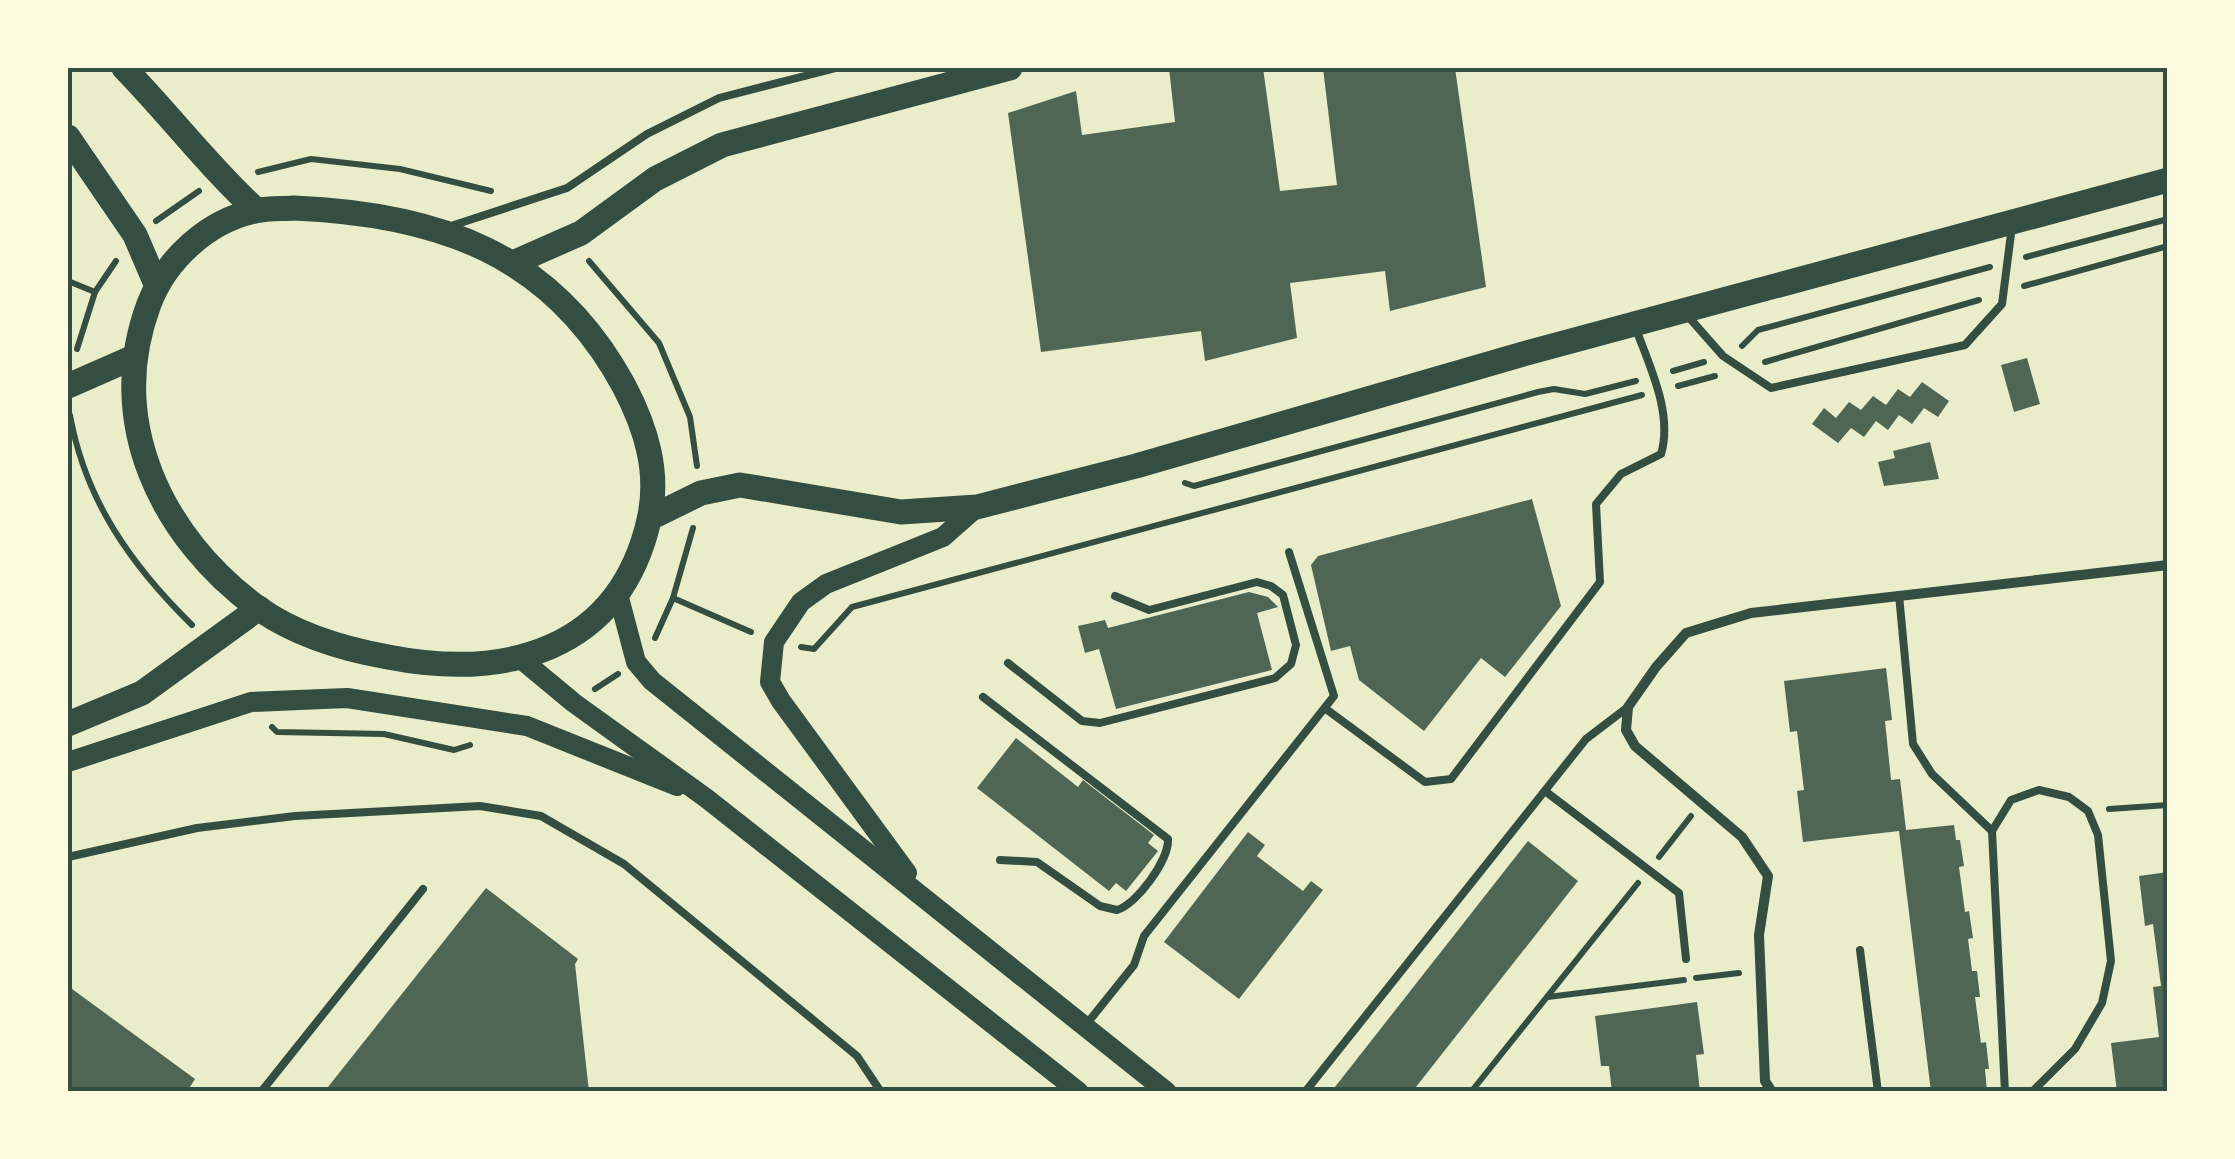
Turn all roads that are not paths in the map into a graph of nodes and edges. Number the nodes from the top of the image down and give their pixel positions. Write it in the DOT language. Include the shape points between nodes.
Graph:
graph roads {
  1 [pos="124,68"];
  2 [pos="836,68"];
  3 [pos="1010,68"];
  4 [pos="68,137"];
  5 [pos="2168,180"];
  6 [pos="256,210"];
  7 [pos="2013,224"];
  8 [pos="439,230"];
  9 [pos="513,263"];
  10 [pos="156,284"];
  11 [pos="1683,311"];
  12 [pos="1634,325"];
  13 [pos="134,358"];
  14 [pos="70,374"];
  15 [pos="977,507"];
  16 [pos="650,518"];
  17 [pos="1290,552"];
  18 [pos="2168,565"];
  19 [pos="618,594"];
  20 [pos="1898,595"];
  21 [pos="1116,596"];
  22 [pos="259,608"];
  23 [pos="520,659"];
  24 [pos="1008,663"];
  25 [pos="983,696"];
  26 [pos="1628,707"];
  27 [pos="1326,709"];
  28 [pos="68,724"];
  29 [pos="68,762"];
  30 [pos="1545,790"];
  31 [pos="706,798"];
  32 [pos="1992,831"];
  33 [pos="68,856"];
  34 [pos="1000,860"];
  35 [pos="423,889"];
  36 [pos="923,895"];
  37 [pos="1860,950"];
  38 [pos="1686,959"];
  39 [pos="1085,1026"];
  40 [pos="261,1092"];
  41 [pos="880,1092"];
  42 [pos="1079,1092"];
  43 [pos="1167,1092"];
  44 [pos="1306,1092"];
  45 [pos="1772,1092"];
  46 [pos="1878,1092"];
  47 [pos="2005,1092"];
  48 [pos="2032,1092"];
  1 -- 6 [label="main road"];
  2 -- 8 [label="lane" via="719,98 647,134 567,188"];
  3 -- 9 [label="main road" via="722,146 655,180 570,239"];
  4 -- 10 [label="main road" via="134,235"];
  5 -- 7 [label="main road"];
  6 -- 8 [label="main road" via="358,210"];
  6 -- 10 [label="main road" via="224,221 184,249"];
  7 -- 11 [label="main road"];
  7 -- 11 [label="lane" via="2002,304 1966,345 1771,388 1723,356"];
  8 -- 9 [label="main road"];
  9 -- 16 [label="main road" via="558,299 609,360 643,423 654,481"];
  10 -- 13 [label="main road"];
  11 -- 12 [label="main road"];
  12 -- 15 [label="main road"];
  12 -- 27 [label="lane" via="1667,435 1661,454 1622,474 1596,504 1600,582 1451,779 1425,782"];
  13 -- 14 [label="main road"];
  13 -- 22 [label="main road" via="134,406 146,469 180,532"];
  15 -- 16 [label="main road" via="901,512 740,485 701,493"];
  15 -- 36 [label="main road" via="942,536 826,584 801,602 774,642 770,682 781,702"];
  16 -- 19 [label="main road"];
  17 -- 27 [label="lane" via="1334,696"];
  18 -- 20 [label="street"];
  19 -- 23 [label="main road" via="554,647"];
  19 -- 36 [label="main road" via="636,662 652,680"];
  20 -- 26 [label="street" via="1751,613 1686,633"];
  20 -- 32 [label="lane" via="1913,744 1932,774"];
  21 -- 24 [label="lane" via="1149,610 1257,582 1271,586 1283,595 1296,645 1291,664 1274,678 1100,724 1082,720"];
  22 -- 23 [label="main road" via="362,652 426,664"];
  22 -- 28 [label="main road" via="142,693"];
  23 -- 31 [label="main road"];
  25 -- 34 [label="lane" via="1168,839 1167,856 1117,910 1100,906 1037,862"];
  26 -- 30 [label="lane" via="1586,739"];
  26 -- 45 [label="street" via="1626,730 1635,746 1742,836 1768,876 1759,935 1765,1081"];
  27 -- 39 [label="lane" via="1144,936 1134,965"];
  29 -- 31 [label="main road" via="251,702 347,698 527,726"];
  30 -- 38 [label="lane" via="1678,894"];
  30 -- 44 [label="lane"];
  31 -- 42 [label="main road"];
  32 -- 47 [label="lane"];
  32 -- 48 [label="lane" via="2011,800 2039,790 2070,797 2088,811 2098,835 2111,961 2102,1003 2075,1049"];
  33 -- 41 [label="lane" via="197,828 295,816 480,806 540,816 624,864 858,1056"];
  35 -- 40 [label="lane"];
  36 -- 39 [label="main road"];
  37 -- 46 [label="lane"];
  39 -- 43 [label="main road"];
}
